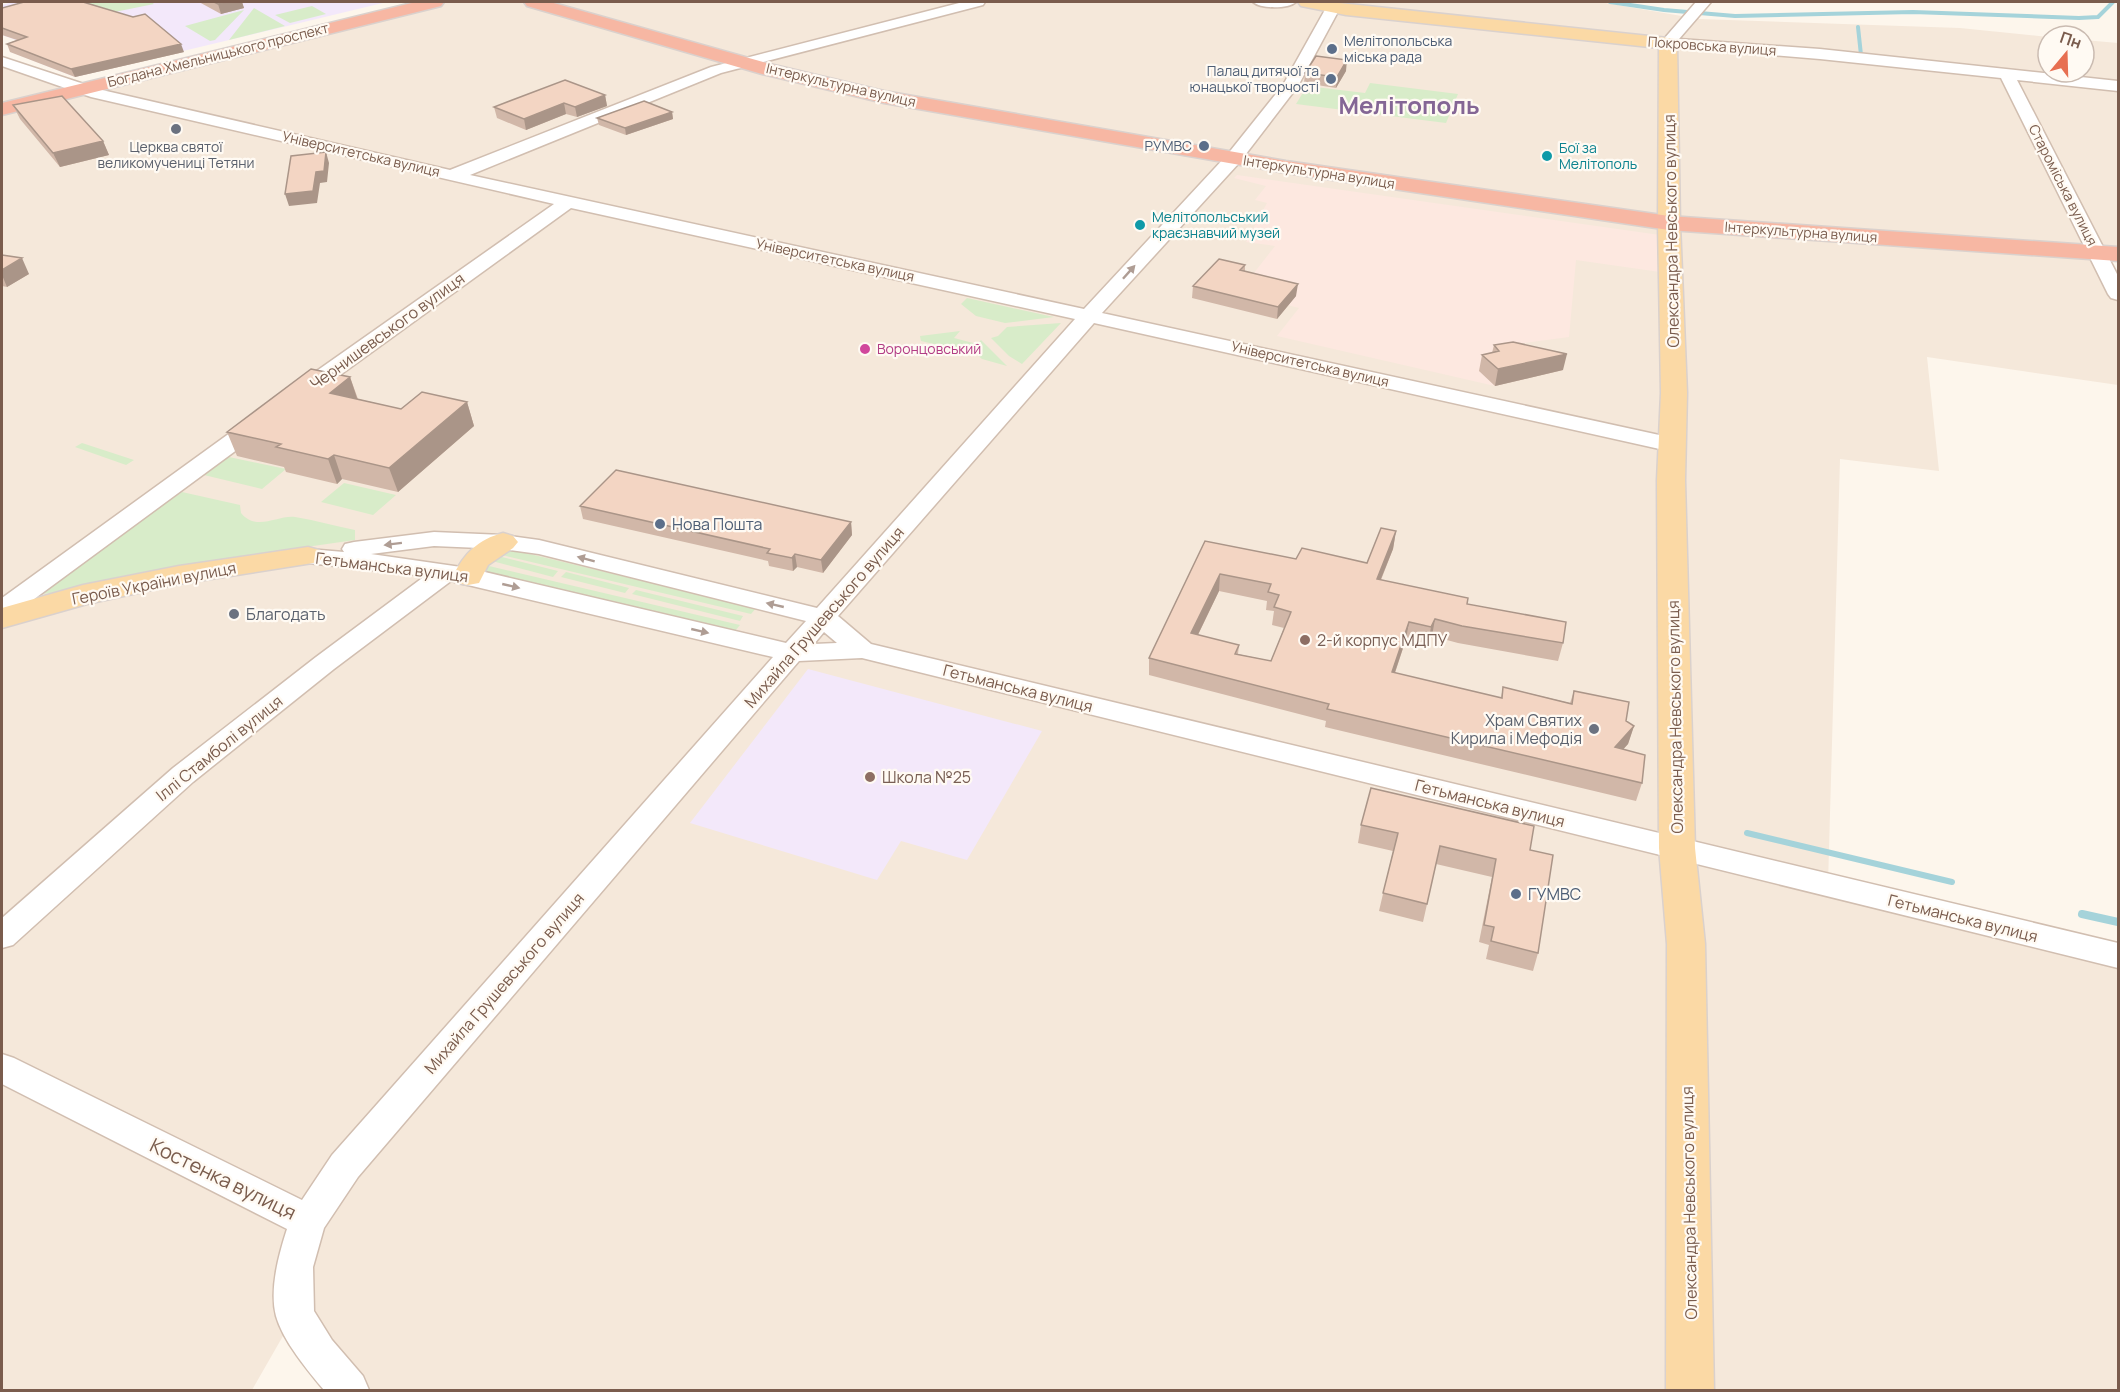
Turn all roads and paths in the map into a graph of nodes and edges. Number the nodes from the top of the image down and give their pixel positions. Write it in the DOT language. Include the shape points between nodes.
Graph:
graph roads {
  1 [pos="435,2"];
  2 [pos="533,2"];
  3 [pos="978,2"];
  4 [pos="1260,2"];
  5 [pos="1289,2"];
  6 [pos="1307,2"];
  7 [pos="1333,8"];
  8 [pos="1697,8"];
  9 [pos="1668,43"];
  10 [pos="746,61"];
  11 [pos="2,62"];
  12 [pos="2007,75"];
  13 [pos="2118,86"];
  14 [pos="81,89"];
  15 [pos="2,108"];
  16 [pos="1233,159"];
  17 [pos="452,176"];
  18 [pos="569,201"];
  19 [pos="1669,223"];
  20 [pos="2108,254"];
  21 [pos="2118,294"];
  22 [pos="1090,315"];
  23 [pos="1673,445"];
  24 [pos="503,542"];
  25 [pos="308,556"];
  26 [pos="458,574"];
  27 [pos="2,610"];
  28 [pos="823,617"];
  29 [pos="2,618"];
  30 [pos="862,650"];
  31 [pos="792,653"];
  32 [pos="1677,848"];
  33 [pos="2,936"];
  34 [pos="2118,956"];
  35 [pos="2,1068"];
  36 [pos="308,1221"];
  37 [pos="349,1390"];
  38 [pos="1690,1390"];
  1 -- 14 [label="highway, Богдана Хмельницького проспект"];
  2 -- 10 [label="highway, Інтеркультурна вулиця"];
  3 -- 10 [label="street"];
  4 -- 5 [label="street"];
  6 -- 7 [label="main road, Покровська вулиця"];
  7 -- 9 [label="main road, Покровська вулиця"];
  7 -- 16 [label="street, Михайла Грушевського вулиця" via="1290,86"];
  8 -- 9 [label="street"];
  9 -- 12 [label="street, Покровська вулиця" via="1820,54"];
  9 -- 19 [label="main road, Олександра Невського вулиця"];
  10 -- 16 [label="highway, Інтеркультурна вулиця" via="884,97"];
  10 -- 17 [label="street"];
  11 -- 14 [label="street, Університетська вулиця"];
  12 -- 13 [label="street, Покровська вулиця"];
  12 -- 20 [label="street, Староміська вулиця"];
  14 -- 15 [label="highway, Богдана Хмельницького проспект"];
  14 -- 17 [label="street, Університетська вулиця"];
  16 -- 19 [label="highway, Інтеркультурна вулиця"];
  22 -- 16 [label="street, Михайла Грушевського вулиця, one-way"];
  17 -- 18 [label="street, Університетська вулиця"];
  18 -- 22 [label="street, Університетська вулиця"];
  18 -- 27 [label="street, Чернишевського вулиця"];
  19 -- 20 [label="highway, Інтеркультурна вулиця"];
  19 -- 23 [label="main road, Олександра Невського вулиця"];
  20 -- 21 [label="street, Староміська вулиця"];
  22 -- 23 [label="street, Університетська вулиця"];
  22 -- 28 [label="street, Михайла Грушевського вулиця"];
  23 -- 32 [label="main road, Олександра Невського вулиця"];
  24 -- 25 [label="street, Гетьманська вулиця, one-way" via="434,539"];
  24 -- 26 [label="main road"];
  28 -- 24 [label="street, Гетьманська вулиця, one-way" via="539,547"];
  25 -- 26 [label="street, Гетьманська вулиця"];
  25 -- 29 [label="main road, Героїв України вулиця" via="179,575 83,595"];
  26 -- 31 [label="street, Гетьманська вулиця, one-way"];
  26 -- 33 [label="street, Іллі Стамболі вулиця" via="325,663 183,775"];
  28 -- 30 [label="street, Гетьманська вулиця"];
  28 -- 31 [label="street, Михайла Грушевського вулиця"];
  30 -- 31 [label="street, Гетьманська вулиця"];
  30 -- 32 [label="street, Гетьманська вулиця"];
  31 -- 36 [label="street, Михайла Грушевського вулиця" via="345,1166"];
  32 -- 34 [label="street, Гетьманська вулиця"];
  32 -- 38 [label="main road, Олександра Невського вулиця" via="1686,944"];
  35 -- 36 [label="street, Костенка вулиця"];
  36 -- 37 [label="street, Костенка вулиця" via="294,1267 295,1315 318,1353"];
}
